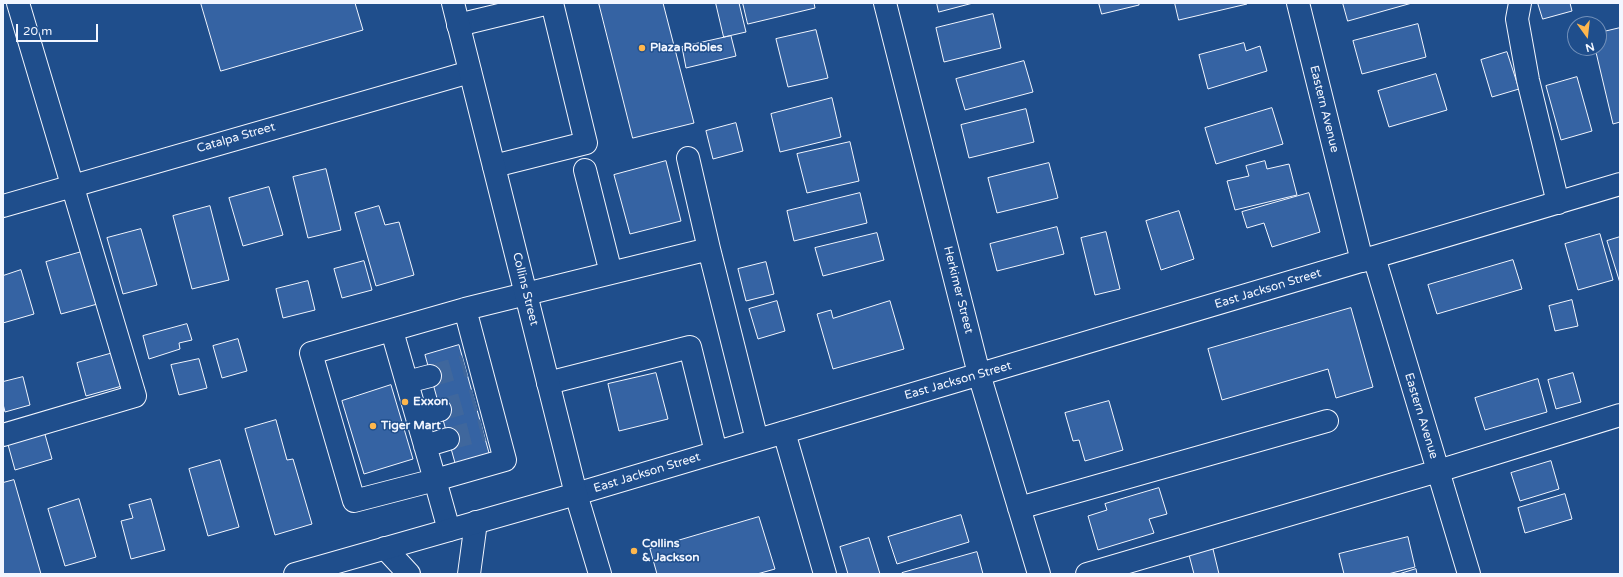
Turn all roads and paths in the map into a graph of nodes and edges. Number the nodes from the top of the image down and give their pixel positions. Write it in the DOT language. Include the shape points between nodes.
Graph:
graph roads {
  1 [pos="16,3"];
  2 [pos="453,3"];
  3 [pos="549,3"];
  4 [pos="552,3"];
  5 [pos="885,3"];
  6 [pos="1298,3"];
  7 [pos="1520,3"];
  8 [pos="3,6"];
  9 [pos="458,25"];
  10 [pos="470,72"];
  11 [pos="688,158"];
  12 [pos="494,166"];
  13 [pos="585,170"];
  14 [pos="1620,184"];
  15 [pos="73,185"];
  16 [pos="1558,203"];
  17 [pos="3,206"];
  18 [pos="709,249"];
  19 [pos="1368,259"];
  20 [pos="611,273"];
  21 [pos="526,294"];
  22 [pos="465,309"];
  23 [pos="392,331"];
  24 [pos="979,374"];
  25 [pos="430,376"];
  26 [pos="407,382"];
  27 [pos="548,383"];
  28 [pos="440,410"];
  29 [pos="1620,415"];
  30 [pos="417,417"];
  31 [pos="1327,421"];
  32 [pos="784,432"];
  33 [pos="3,435"];
  34 [pos="448,440"];
  35 [pos="757,440"];
  36 [pos="425,446"];
  37 [pos="716,452"];
  38 [pos="1438,471"];
  39 [pos="435,480"];
  40 [pos="576,494"];
  41 [pos="1019,508"];
  42 [pos="476,522"];
  43 [pos="449,530"];
  44 [pos="385,548"];
  45 [pos="295,574"];
  46 [pos="409,574"];
  47 [pos="469,574"];
  48 [pos="600,574"];
  49 [pos="825,574"];
  50 [pos="1039,574"];
  51 [pos="1087,574"];
  52 [pos="1468,574"];
  1 -- 8 [label="street"];
  1 -- 15 [label="street"];
  2 -- 9 [label="street, Collins Street"];
  3 -- 9 [label="street"];
  4 -- 12 [label="street" via="586,143"];
  5 -- 24 [label="street, Herkimer Street"];
  6 -- 19 [label="street, Eastern Avenue"];
  7 -- 16 [label="street" via="1518,19 1528,80"];
  9 -- 10 [label="street, Collins Street"];
  10 -- 12 [label="street, Collins Street"];
  10 -- 15 [label="street, Catalpa Street"];
  11 -- 18 [label="street"];
  12 -- 21 [label="street, Collins Street"];
  13 -- 20 [label="street"];
  14 -- 16 [label="street, East Jackson Street"];
  15 -- 17 [label="street, Catalpa Street"];
  15 -- 33 [label="street" via="135,396"];
  16 -- 19 [label="street, East Jackson Street"];
  18 -- 20 [label="street"];
  18 -- 35 [label="street"];
  19 -- 24 [label="street, East Jackson Street"];
  19 -- 38 [label="street, Eastern Avenue"];
  20 -- 21 [label="street"];
  21 -- 22 [label="street"];
  21 -- 27 [label="street, Collins Street"];
  22 -- 23 [label="street"];
  22 -- 39 [label="street" via="472,365 490,428 505,460"];
  23 -- 26 [label="street"];
  23 -- 39 [label="street" via="311,354 354,501"];
  24 -- 32 [label="street, East Jackson Street"];
  24 -- 41 [label="street, Herkimer Street"];
  25 -- 26 [label="street"];
  26 -- 30 [label="street"];
  27 -- 37 [label="street" via="690,347"];
  27 -- 40 [label="street, Collins Street"];
  28 -- 30 [label="street"];
  29 -- 38 [label="street"];
  30 -- 36 [label="street"];
  31 -- 41 [label="street"];
  32 -- 35 [label="street, East Jackson Street"];
  32 -- 49 [label="street"];
  34 -- 36 [label="street"];
  35 -- 37 [label="street, East Jackson Street"];
  36 -- 39 [label="street"];
  37 -- 40 [label="street, East Jackson Street"];
  38 -- 51 [label="street"];
  38 -- 52 [label="street, Eastern Avenue"];
  39 -- 43 [label="street"];
  40 -- 42 [label="street, East Jackson Street"];
  40 -- 48 [label="street, Collins Street"];
  41 -- 50 [label="street, Herkimer Street"];
  42 -- 43 [label="street, East Jackson Street"];
  42 -- 47 [label="street"];
  43 -- 44 [label="street, East Jackson Street"];
  44 -- 45 [label="street, East Jackson Street"];
  44 -- 46 [label="street"];
}
